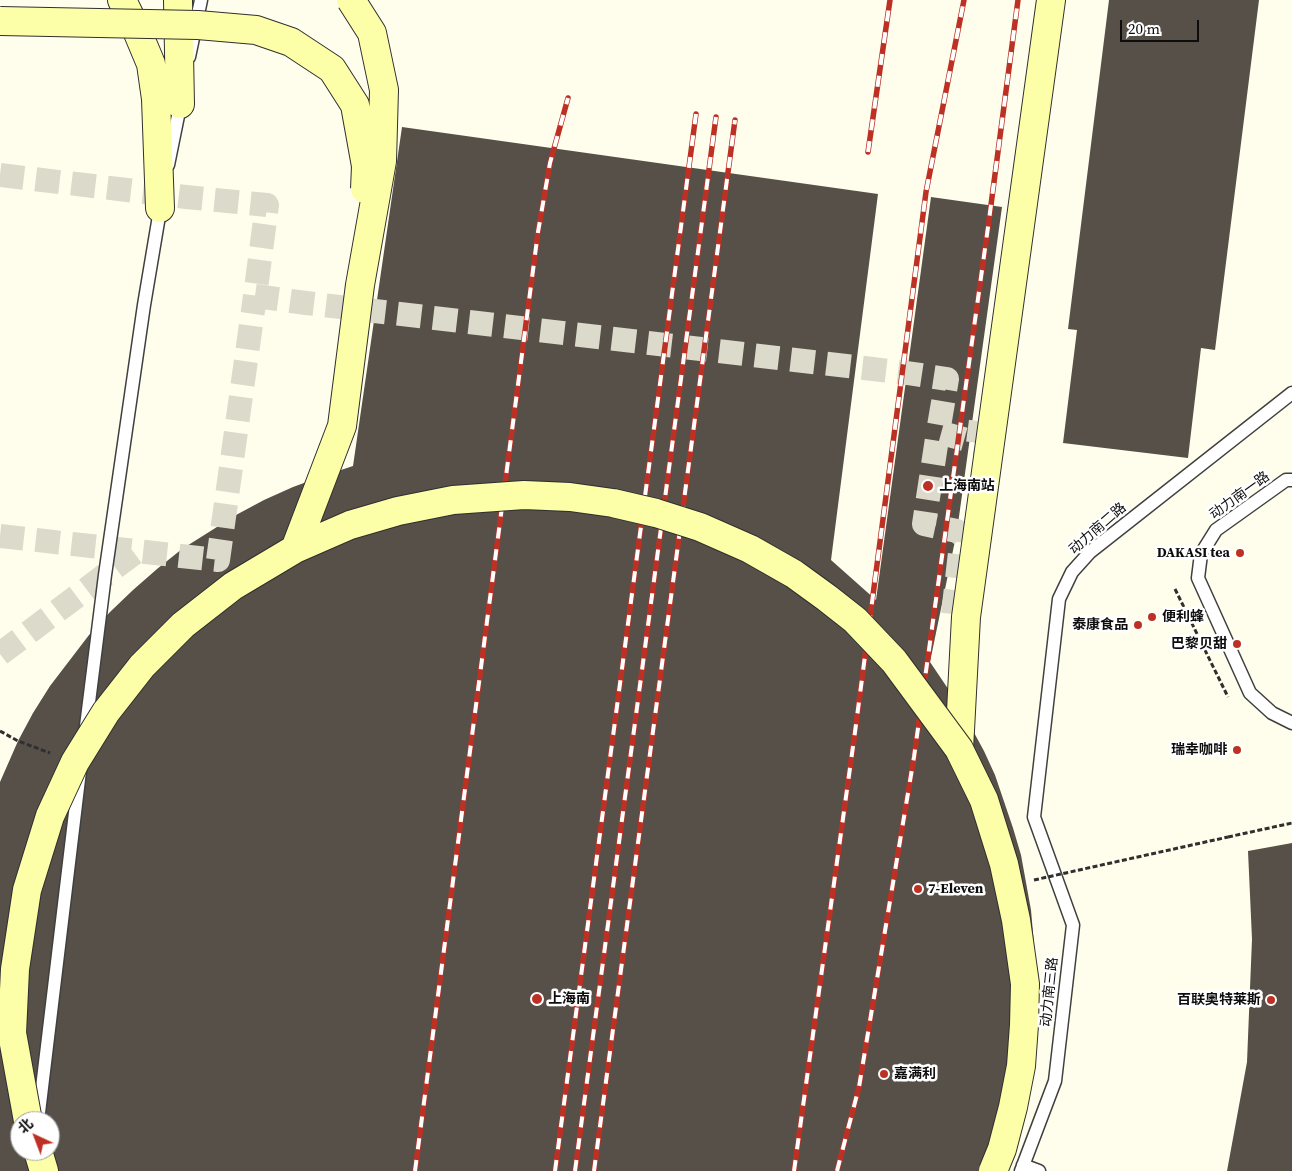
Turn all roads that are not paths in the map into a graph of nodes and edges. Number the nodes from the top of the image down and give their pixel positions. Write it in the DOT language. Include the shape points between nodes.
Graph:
graph roads {
  1 [pos="122,0"];
  2 [pos="178,0"];
  3 [pos="201,0"];
  4 [pos="351,0"];
  5 [pos="1051,0"];
  6 [pos="0,21"];
  7 [pos="180,104"];
  8 [pos="160,208"];
  9 [pos="360,285"];
  10 [pos="1292,393"];
  11 [pos="1292,480"];
  12 [pos="295,549"];
  13 [pos="1292,723"];
  14 [pos="959,749"];
  15 [pos="1034,817"];
  16 [pos="26,1111"];
  17 [pos="39,1111"];
  18 [pos="1022,1168"];
  19 [pos="992,1171"];
  20 [pos="1039,1171"];
  1 -- 8 [label="main road" via="151,64 156,100"];
  2 -- 7 [label="main road"];
  3 -- 7 [label="lane"];
  4 -- 9 [label="main road, bridge" via="372,33 384,90 382,161"];
  5 -- 14 [label="main road" via="966,617"];
  6 -- 9 [label="main road, bridge" via="198,25 256,30 291,42 332,69 355,105 366,166"];
  7 -- 8 [label="lane"];
  8 -- 17 [label="lane" via="100,610"];
  9 -- 12 [label="main road, bridge" via="342,426"];
  10 -- 15 [label="lane, 动力南二路" via="1090,552 1072,572 1059,600"];
  11 -- 13 [label="lane, 动力南一路" via="1286,480 1216,530 1200,554 1198,578 1250,693 1272,713"];
  12 -- 14 [label="main road, bridge" via="350,525 453,500 524,495 570,497 656,513 700,527 750,549 794,574 827,598 855,620 894,661"];
  12 -- 16 [label="main road, bridge" via="233,586 183,625 142,666 106,712 75,762 50,816 27,890 15,969 12,1033"];
  14 -- 19 [label="main road, bridge" via="984,800 1004,864 1025,984 1021,1066 1002,1150"];
  15 -- 18 [label="lane, 动力南三路" via="1073,925 1055,1081"];
  18 -- 20 [label="lane"];
}
